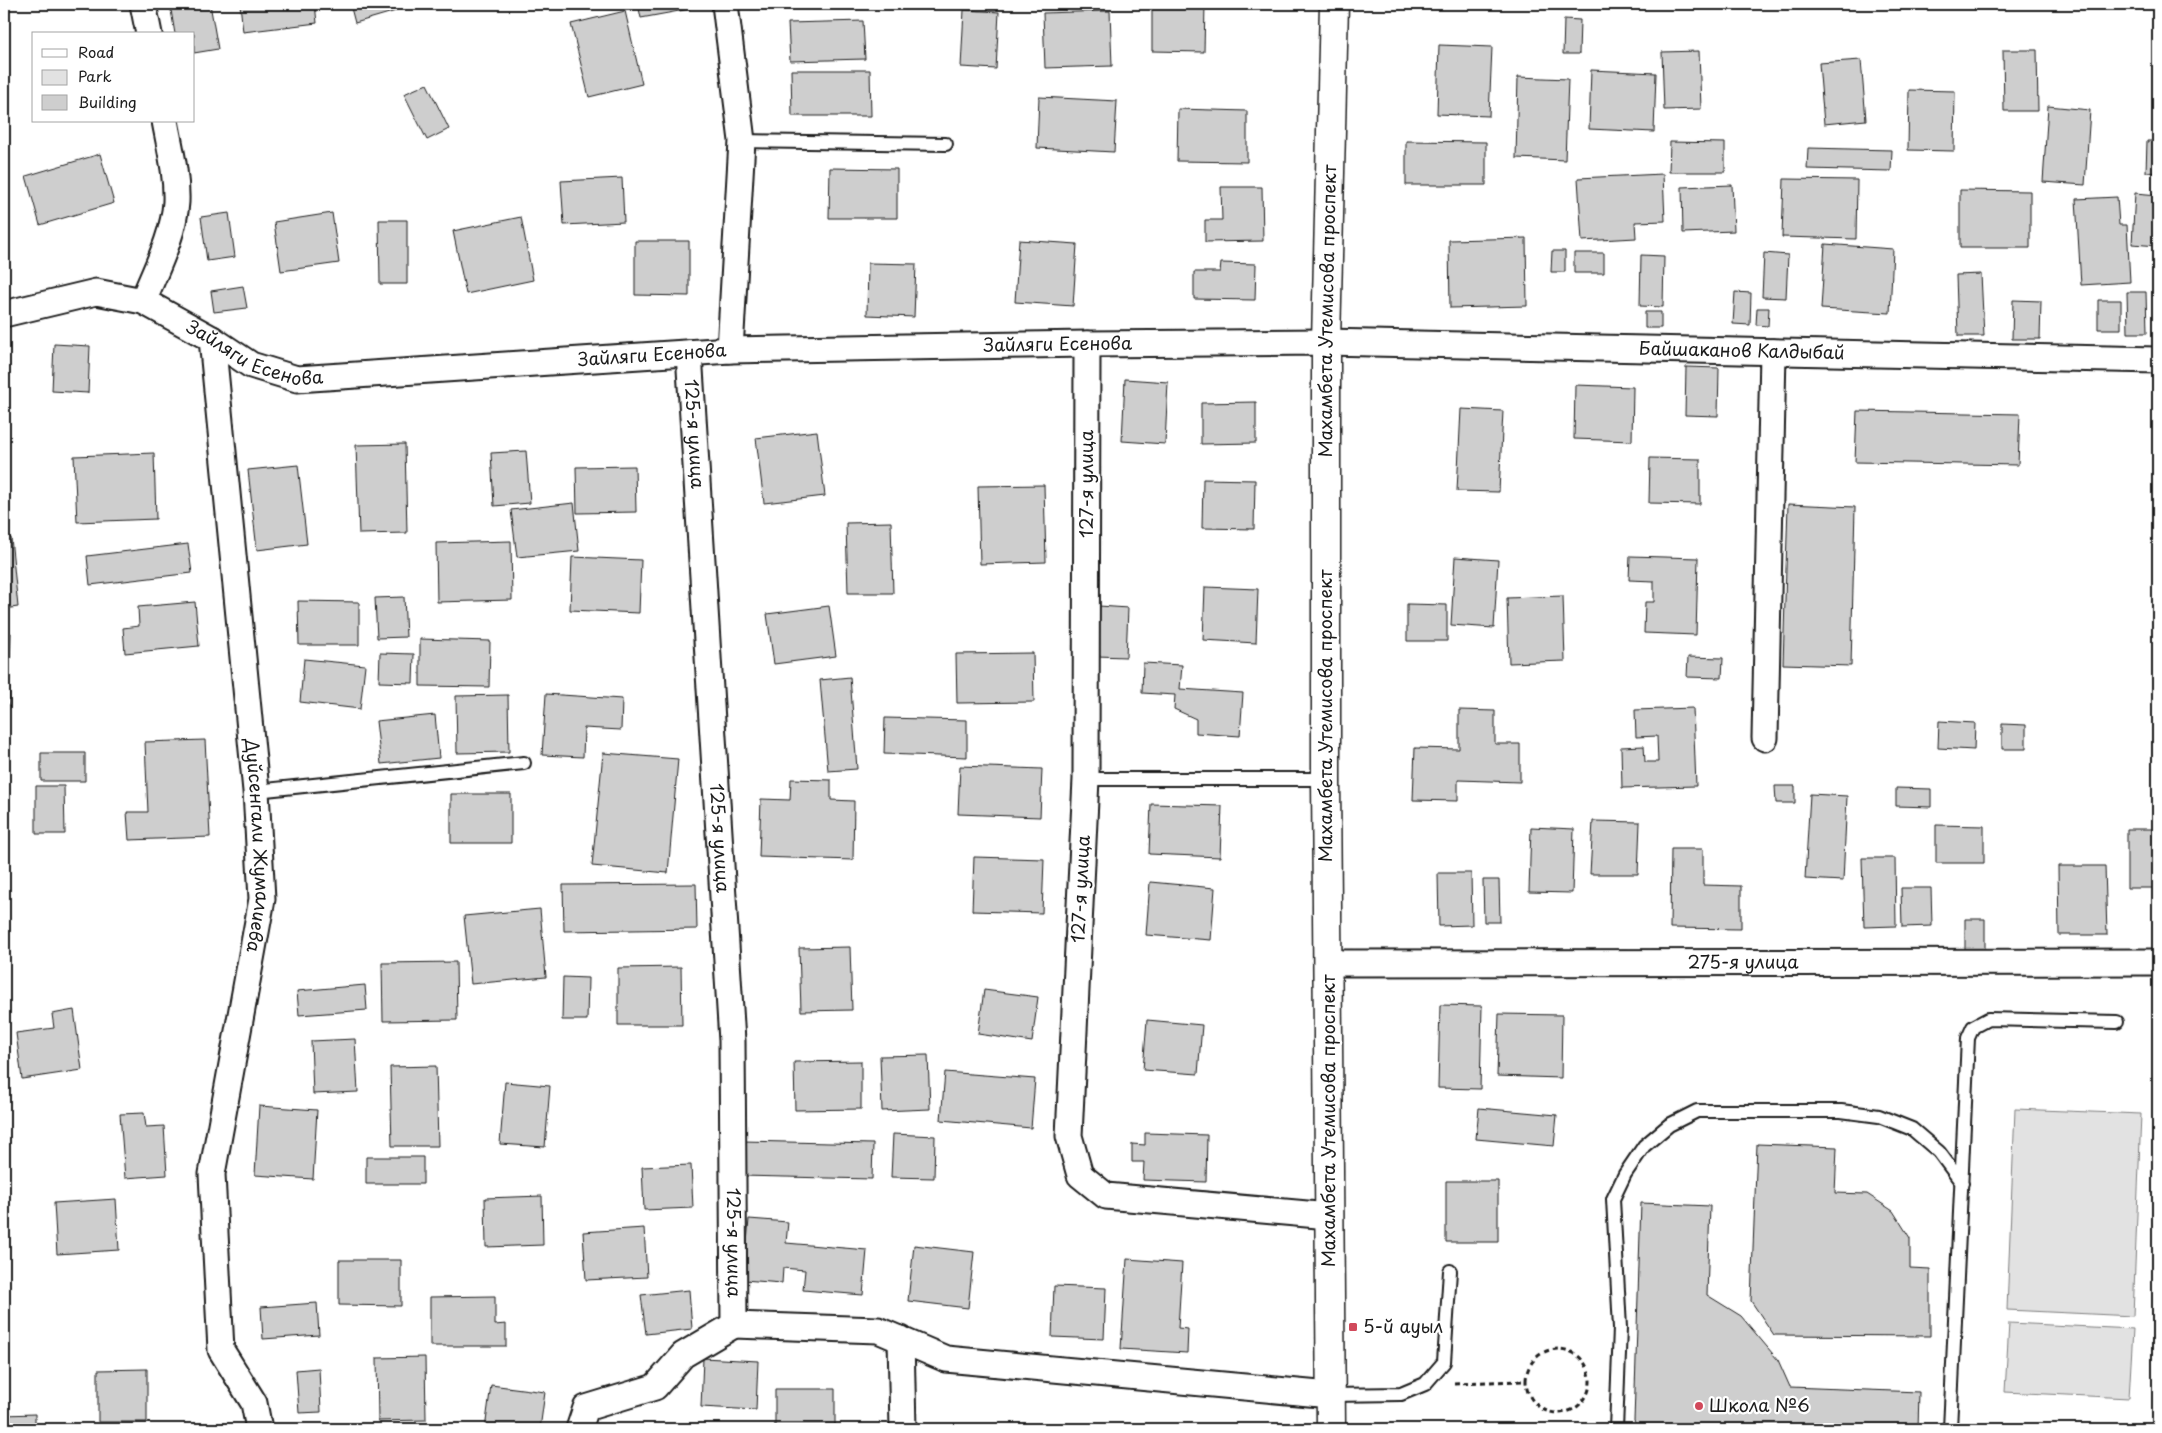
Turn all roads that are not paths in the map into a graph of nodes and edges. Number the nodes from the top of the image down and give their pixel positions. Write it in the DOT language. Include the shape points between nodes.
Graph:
graph roads {
  1 [pos="143,4"];
  2 [pos="725,4"];
  3 [pos="1334,4"];
  4 [pos="149,32"];
  5 [pos="165,122"];
  6 [pos="742,141"];
  7 [pos="946,144"];
  8 [pos="143,301"];
  9 [pos="4,314"];
  10 [pos="212,339"];
  11 [pos="1326,342"];
  12 [pos="1087,344"];
  13 [pos="730,350"];
  14 [pos="1773,352"];
  15 [pos="689,353"];
  16 [pos="2158,360"];
  17 [pos="1765,738"];
  18 [pos="524,763"];
  19 [pos="1086,779"];
  20 [pos="1326,779"];
  21 [pos="256,791"];
  22 [pos="2158,962"];
  23 [pos="1328,963"];
  24 [pos="2117,1022"];
  25 [pos="1962,1183"];
  26 [pos="1329,1216"];
  27 [pos="1450,1271"];
  28 [pos="734,1325"];
  29 [pos="901,1340"];
  30 [pos="1330,1395"];
  31 [pos="258,1429"];
  32 [pos="579,1429"];
  33 [pos="903,1429"];
  34 [pos="1330,1429"];
  35 [pos="1616,1429"];
  36 [pos="1950,1429"];
  1 -- 4 [label="street"];
  2 -- 6 [label="street"];
  3 -- 11 [label="street, Махамбета Утемисова проспект"];
  5 -- 8 [label="street" via="175,176 176,204 165,247"];
  6 -- 7 [label="lane"];
  6 -- 13 [label="street"];
  8 -- 9 [label="street, Зайляги Есенова" via="96,292"];
  8 -- 10 [label="street, Зайляги Есенова"];
  10 -- 15 [label="street, Зайляги Есенова" via="251,365 297,379"];
  10 -- 21 [label="street, Дуйсенгали Жумалиева"];
  11 -- 12 [label="street, Зайляги Есенова"];
  11 -- 14 [label="street, Байшаканов Калдыбай"];
  11 -- 20 [label="street, Махамбета Утемисова проспект"];
  12 -- 13 [label="street, Зайляги Есенова"];
  12 -- 19 [label="street, 127-я улица"];
  13 -- 15 [label="street, Зайляги Есенова"];
  14 -- 16 [label="street, Байшаканов Калдыбай"];
  14 -- 17 [label="street"];
  15 -- 28 [label="street, 125-я улица" via="732,1041"];
  18 -- 21 [label="lane"];
  19 -- 20 [label="lane"];
  19 -- 26 [label="street, 127-я улица" via="1068,1136 1080,1175 1106,1196"];
  20 -- 23 [label="street, Махамбета Утемисова проспект"];
  21 -- 31 [label="street, Дуйсенгали Жумалиева" via="262,899 212,1174 221,1350 254,1404"];
  22 -- 23 [label="street, 275-я улица"];
  23 -- 26 [label="street, Махамбета Утемисова проспект"];
  24 -- 25 [label="lane" via="1988,1019 1973,1027 1968,1038"];
  25 -- 35 [label="lane" via="1939,1152 1912,1129 1879,1116 1840,1111 1698,1111 1669,1125 1644,1146 1613,1199 1620,1328"];
  25 -- 36 [label="lane"];
  26 -- 30 [label="street, Махамбета Утемисова проспект"];
  27 -- 30 [label="lane" via="1444,1362 1425,1384 1401,1394"];
  28 -- 29 [label="street" via="878,1330"];
  28 -- 32 [label="street" via="683,1355 655,1387 586,1408"];
  29 -- 30 [label="street" via="946,1359"];
  29 -- 33 [label="street"];
  30 -- 34 [label="street, Махамбета Утемисова проспект"];
}
